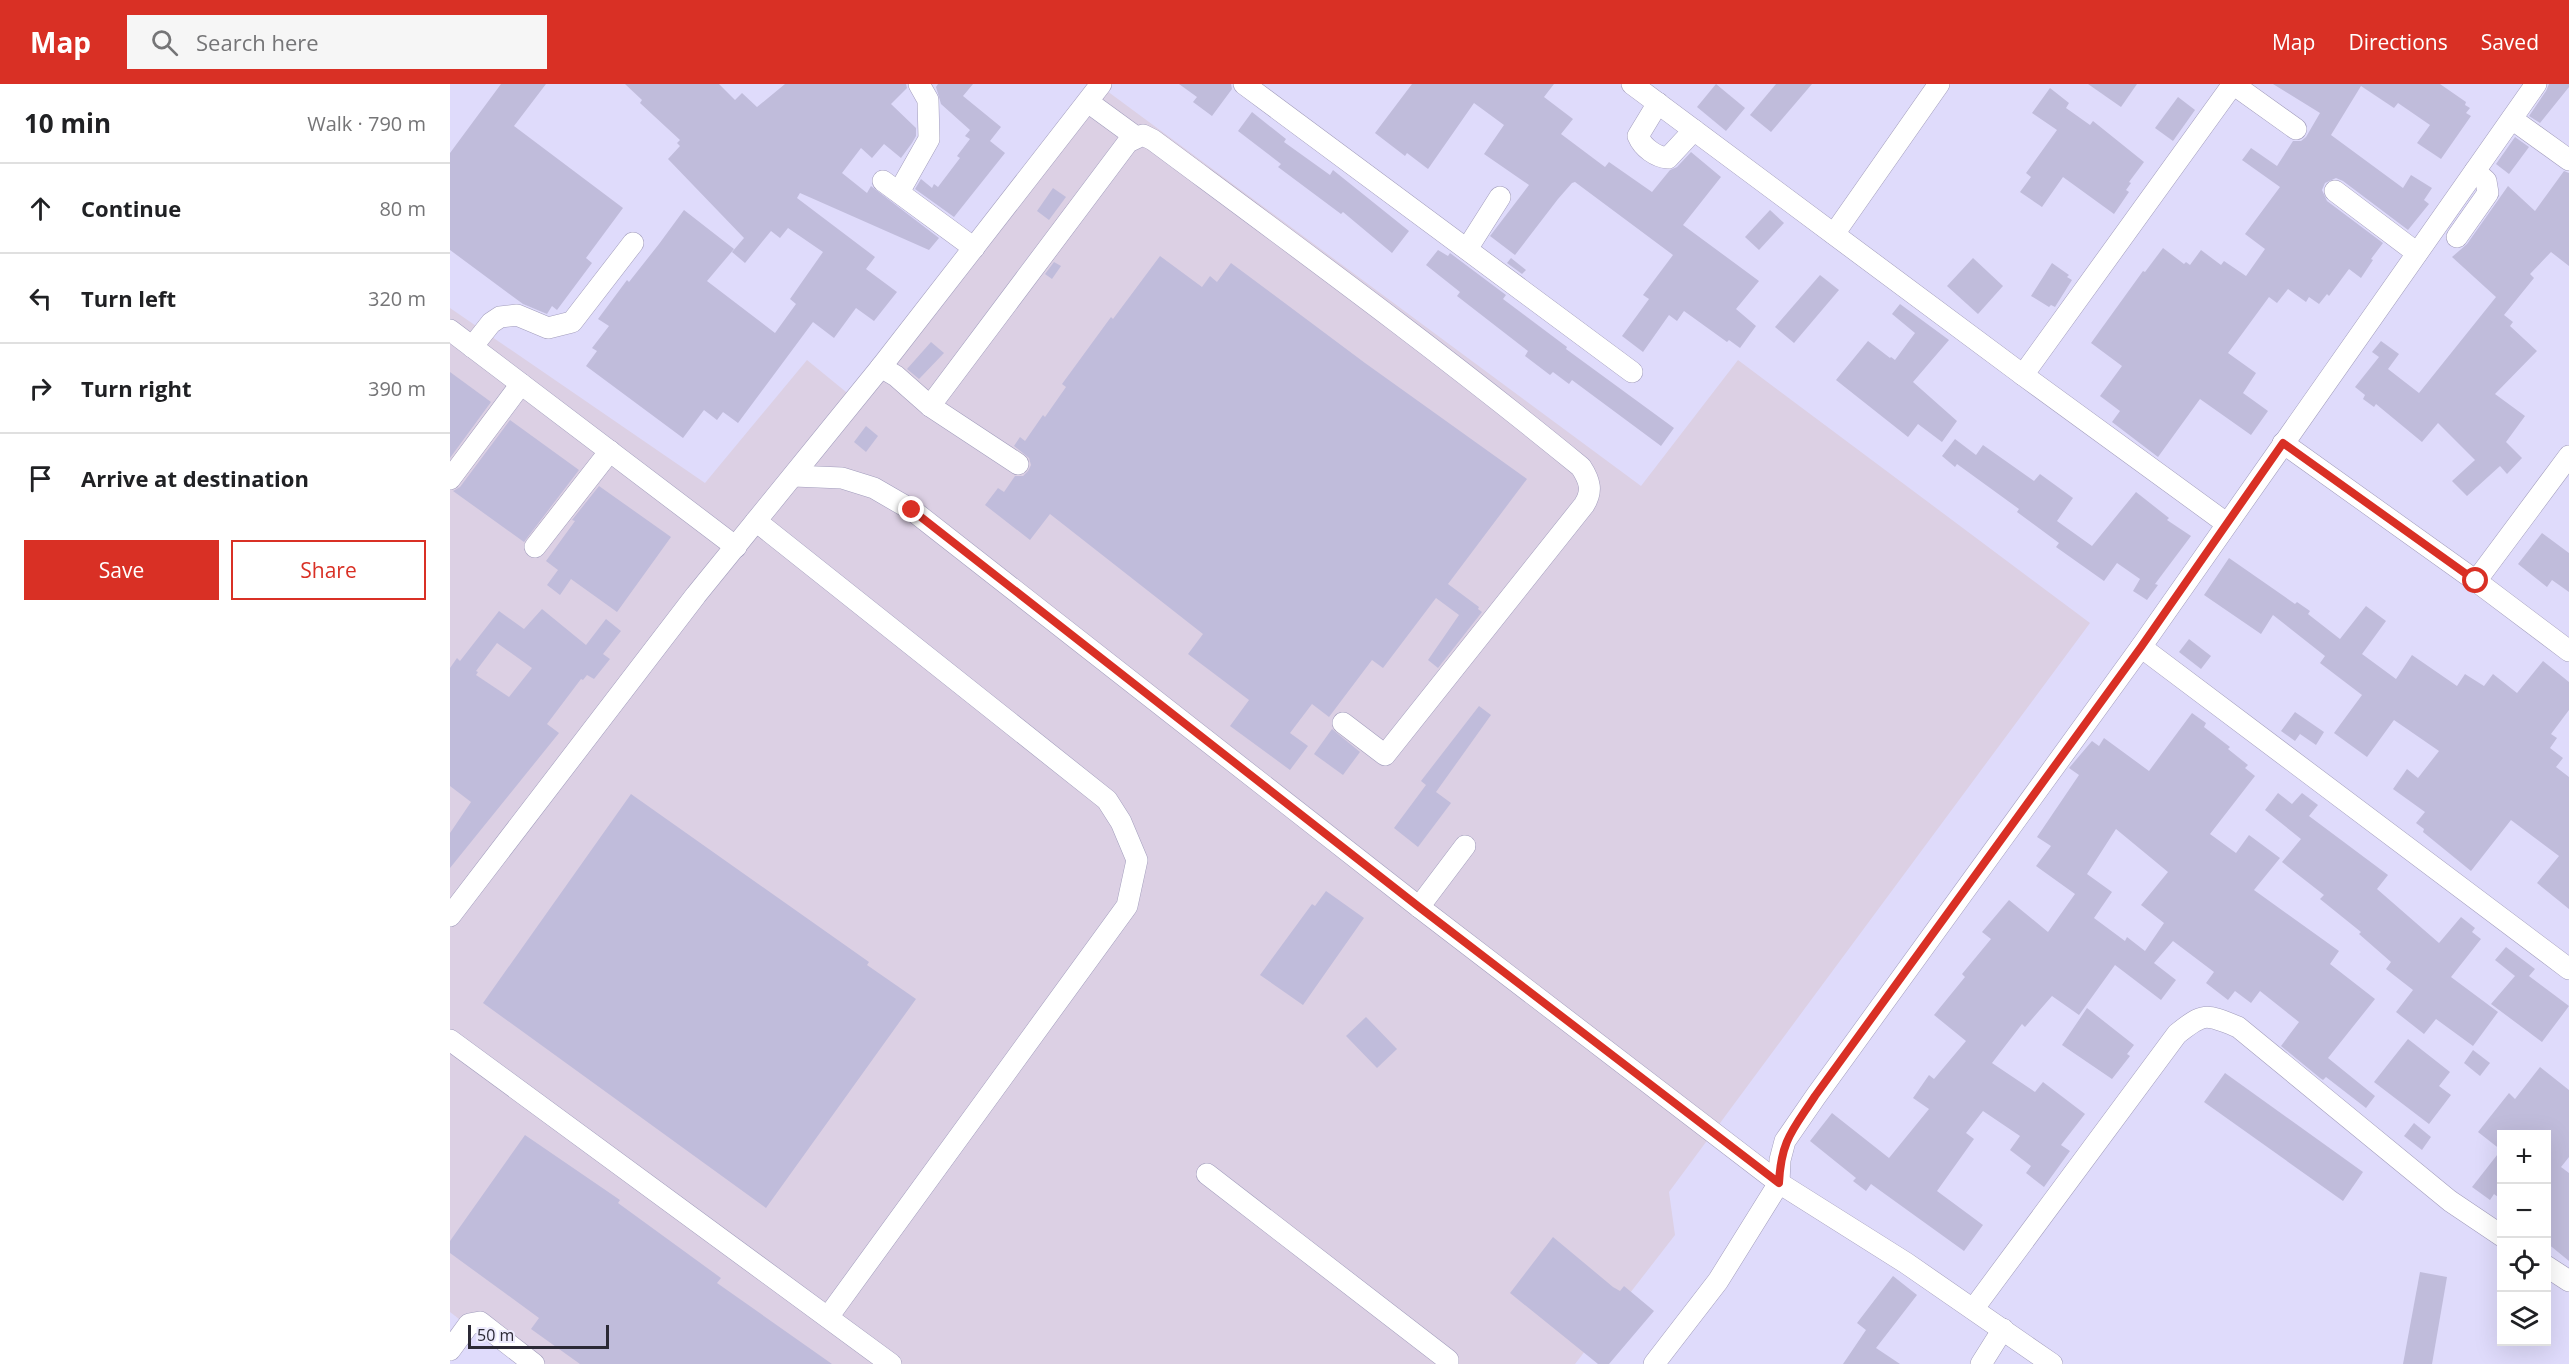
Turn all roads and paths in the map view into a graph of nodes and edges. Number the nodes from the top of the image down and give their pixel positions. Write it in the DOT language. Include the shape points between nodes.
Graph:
graph roads {
  1 [pos="919,84"];
  2 [pos="1101,84"];
  3 [pos="1632,84"];
  4 [pos="1939,84"];
  5 [pos="2233,84"];
  6 [pos="2536,84"];
  7 [pos="1255,87"];
  8 [pos="1088,102"];
  9 [pos="1658,103"];
  10 [pos="2511,119"];
  11 [pos="2296,129"];
  12 [pos="1694,130"];
  13 [pos="1136,137"];
  14 [pos="2569,160"];
  15 [pos="2475,171"];
  16 [pos="2335,191"];
  17 [pos="1500,197"];
  18 [pos="1834,234"];
  19 [pos="2457,237"];
  20 [pos="633,243"];
  21 [pos="974,248"];
  22 [pos="1467,249"];
  23 [pos="2417,253"];
  24 [pos="450,330"];
  25 [pos="472,347"];
  26 [pos="881,367"];
  27 [pos="1632,372"];
  28 [pos="2023,375"];
  29 [pos="520,384"];
  30 [pos="930,406"];
  31 [pos="2283,443"];
  32 [pos="610,451"];
  33 [pos="2569,456"];
  34 [pos="1017,464"];
  35 [pos="794,476"];
  36 [pos="450,479"];
  37 [pos="756,520"];
  38 [pos="2226,523"];
  39 [pos="736,546"];
  40 [pos="535,547"];
  41 [pos="2476,581"];
  42 [pos="2141,647"];
  43 [pos="2569,651"];
  44 [pos="1343,723"];
  45 [pos="1465,846"];
  46 [pos="1419,907"];
  47 [pos="450,916"];
  48 [pos="2569,969"];
  49 [pos="450,1040"];
  50 [pos="1207,1174"];
  51 [pos="1779,1183"];
  52 [pos="2497,1233"];
  53 [pos="2551,1269"];
  54 [pos="2569,1281"];
  55 [pos="1974,1308"];
  56 [pos="828,1317"];
  57 [pos="2003,1329"];
  58 [pos="450,1350"];
  59 [pos="534,1364"];
  60 [pos="891,1364"];
  61 [pos="1448,1364"];
  62 [pos="1654,1364"];
  63 [pos="1981,1364"];
  64 [pos="2052,1364"];
  1 -- 21 [label="street" via="928,100 929,139 891,186"];
  2 -- 8 [label="street"];
  3 -- 9 [label="street"];
  4 -- 18 [label="street"];
  5 -- 11 [label="street"];
  5 -- 28 [label="street"];
  6 -- 10 [label="street"];
  7 -- 22 [label="street"];
  8 -- 13 [label="street"];
  8 -- 21 [label="street"];
  9 -- 12 [label="street"];
  9 -- 12 [label="street" via="1638,136 1657,156 1668,158"];
  10 -- 14 [label="street"];
  10 -- 15 [label="street"];
  12 -- 18 [label="street"];
  13 -- 30 [label="street" via="1128,142"];
  13 -- 44 [label="street" via="1143,135 1153,140 1382,309 1481,384 1581,467 1588,478 1590,489 1584,505 1385,755"];
  15 -- 19 [label="street" via="2486,181 2488,193"];
  15 -- 23 [label="street"];
  16 -- 23 [label="street"];
  17 -- 22 [label="street"];
  18 -- 28 [label="street"];
  20 -- 25 [label="street" via="572,322 548,328 517,315 500,317"];
  21 -- 26 [label="street"];
  22 -- 27 [label="street"];
  23 -- 31 [label="street"];
  24 -- 25 [label="street"];
  25 -- 29 [label="street"];
  26 -- 30 [label="street"];
  26 -- 35 [label="street"];
  28 -- 38 [label="street"];
  29 -- 32 [label="street"];
  29 -- 36 [label="street"];
  30 -- 34 [label="street"];
  31 -- 38 [label="street"];
  31 -- 41 [label="street"];
  32 -- 39 [label="street"];
  32 -- 40 [label="street"];
  33 -- 41 [label="street"];
  35 -- 37 [label="street"];
  35 -- 46 [label="street" via="842,478 874,488 912,510"];
  37 -- 39 [label="street"];
  37 -- 56 [label="street" via="1107,800 1137,860 1127,906"];
  38 -- 42 [label="street"];
  39 -- 47 [label="street"];
  41 -- 43 [label="street"];
  42 -- 48 [label="street"];
  42 -- 51 [label="street" via="1815,1096 1785,1141"];
  45 -- 46 [label="street"];
  46 -- 51 [label="street"];
  49 -- 56 [label="street"];
  50 -- 61 [label="street" via="1448,1360"];
  51 -- 55 [label="street"];
  51 -- 62 [label="street" via="1718,1281"];
  52 -- 55 [label="street" via="2450,1201 2238,1027 2214,1017 2196,1018 2176,1034"];
  53 -- 54 [label="street"];
  55 -- 57 [label="street"];
  56 -- 60 [label="street"];
  57 -- 63 [label="street"];
  57 -- 64 [label="street"];
  58 -- 59 [label="street" via="470,1324 480,1322"];
}
